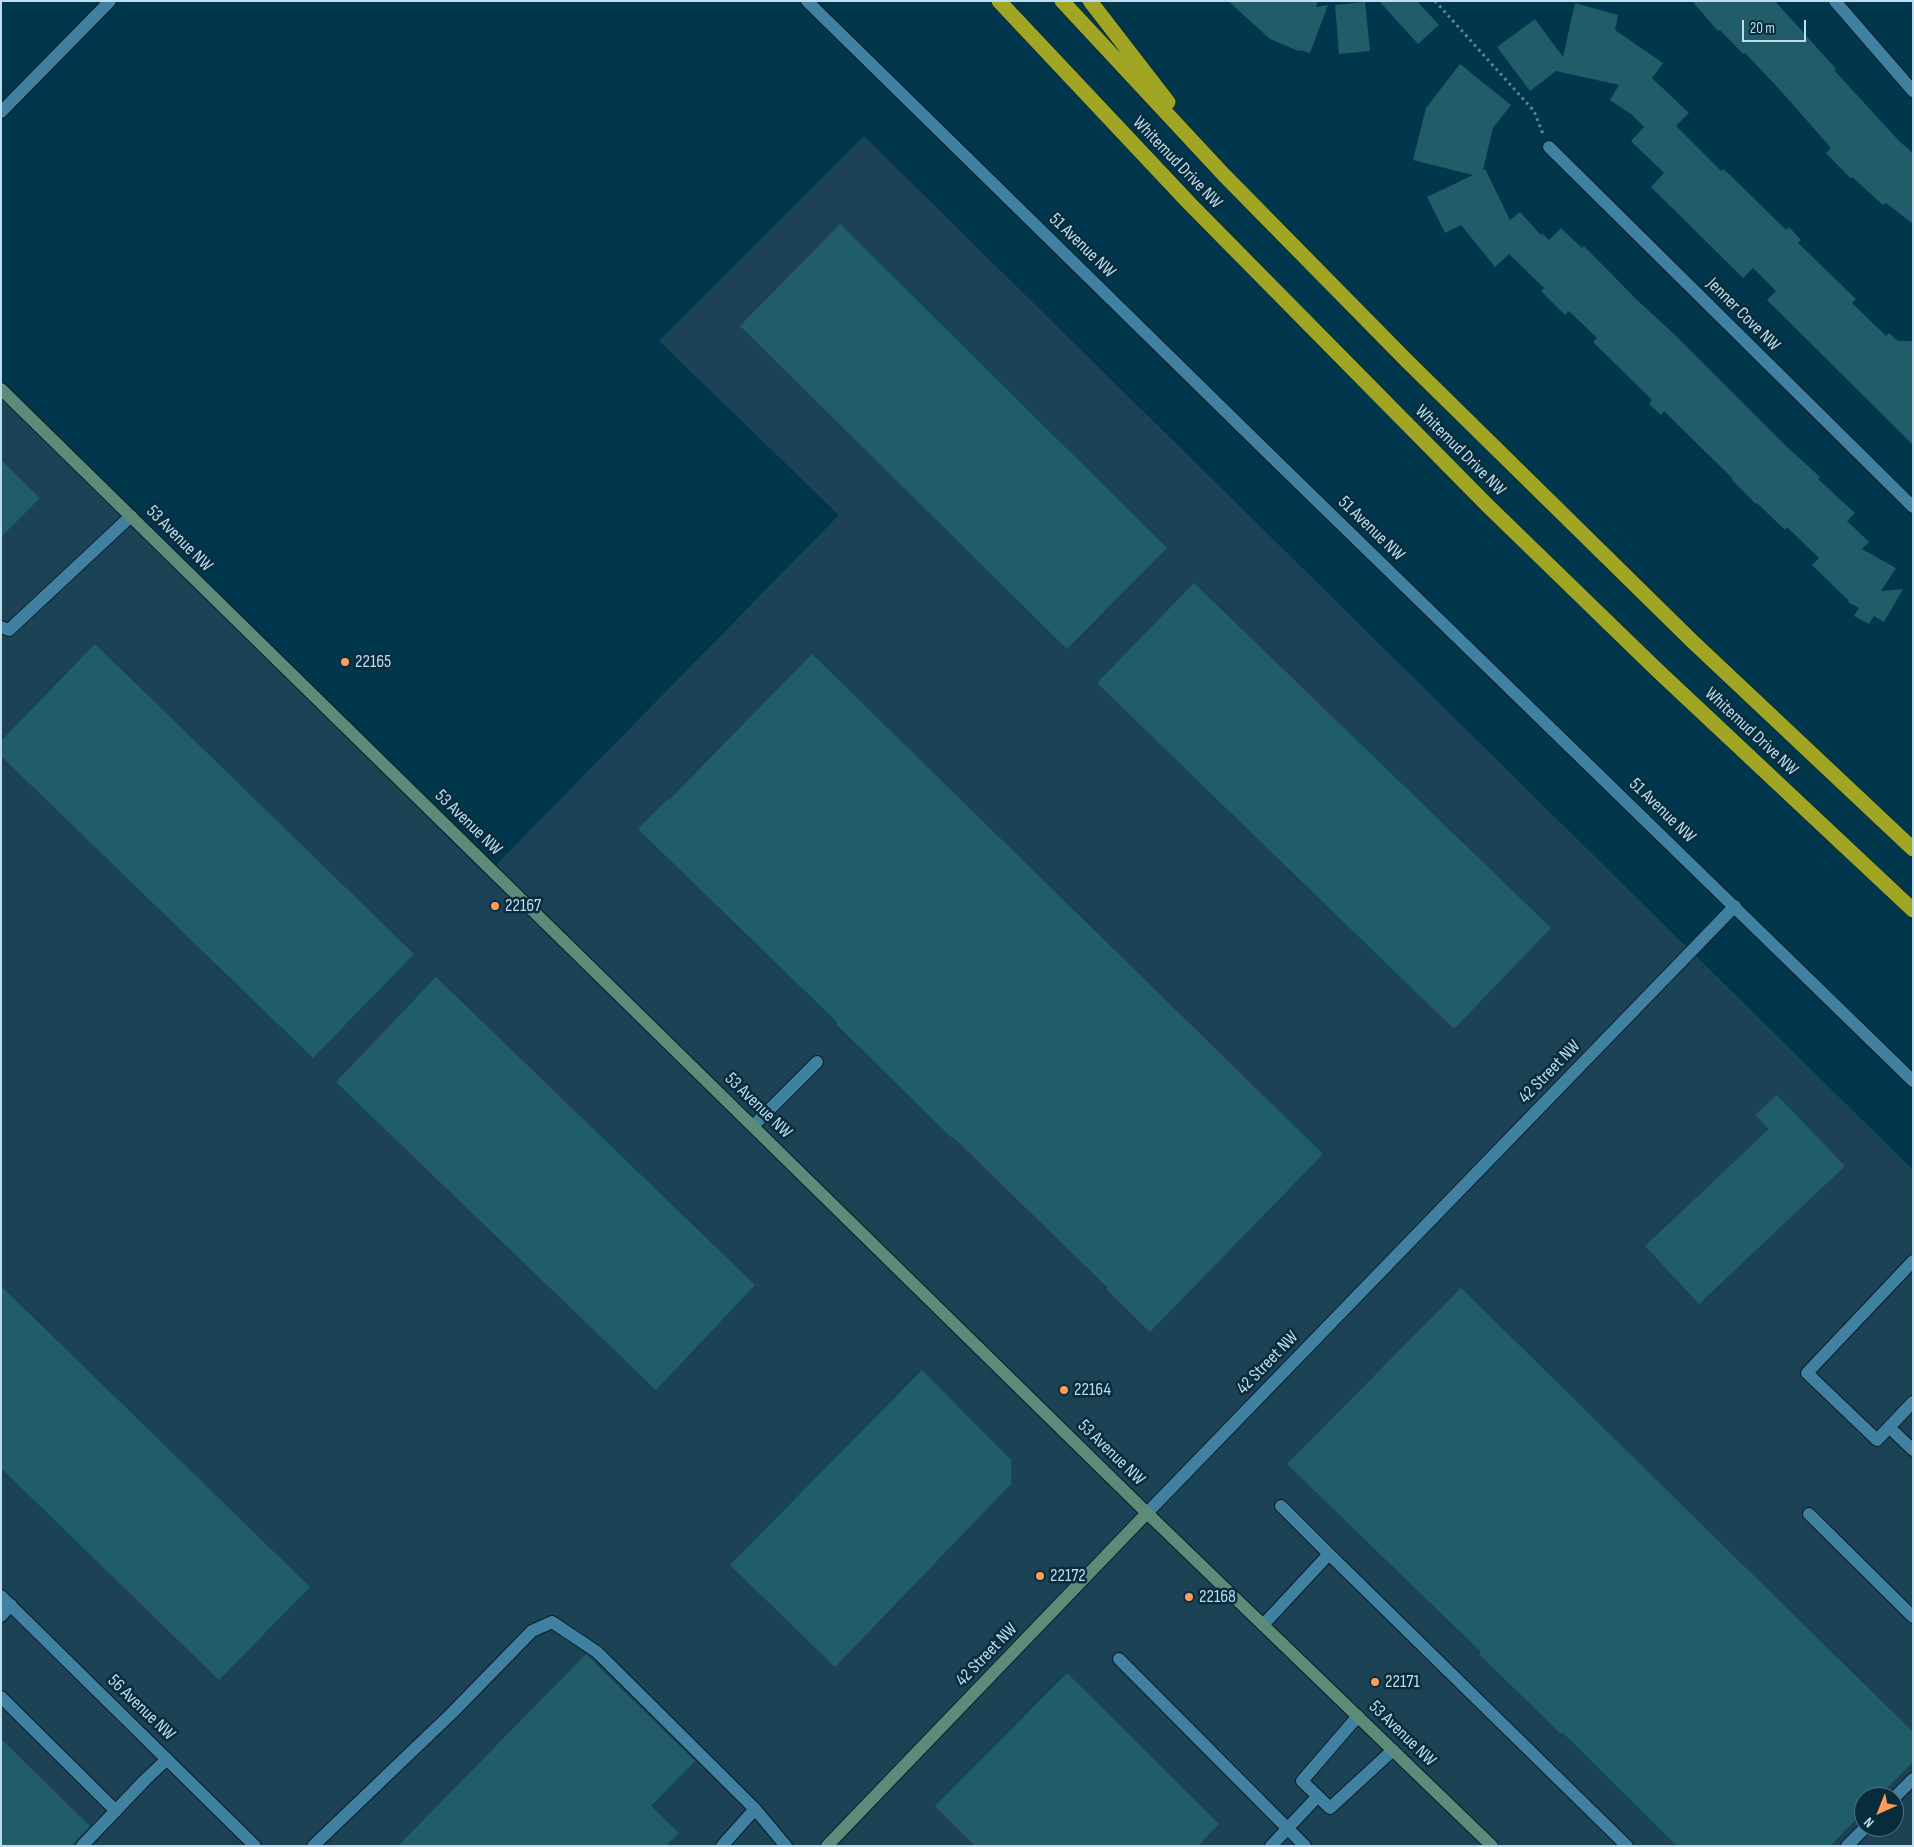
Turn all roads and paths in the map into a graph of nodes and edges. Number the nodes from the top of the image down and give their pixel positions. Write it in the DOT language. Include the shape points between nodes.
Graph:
graph roads {
  1 [pos="110,1"];
  2 [pos="807,1"];
  3 [pos="999,1"];
  4 [pos="1062,1"];
  5 [pos="1090,1"];
  6 [pos="1435,1"];
  7 [pos="1835,1"];
  8 [pos="1913,91"];
  9 [pos="1,112"];
  10 [pos="1549,147"];
  11 [pos="1224,175"];
  12 [pos="1,389"];
  13 [pos="1913,507"];
  14 [pos="131,516"];
  15 [pos="1,627"];
  16 [pos="1913,849"];
  17 [pos="1735,906"];
  18 [pos="1913,910"];
  19 [pos="817,1062"];
  20 [pos="1913,1080"];
  21 [pos="754,1126"];
  22 [pos="1913,1261"];
  23 [pos="1913,1402"];
  24 [pos="1889,1427"];
  25 [pos="1913,1450"];
  26 [pos="1281,1506"];
  27 [pos="1147,1513"];
  28 [pos="1810,1514"];
  29 [pos="1329,1554"];
  30 [pos="1,1596"];
  31 [pos="11,1605"];
  32 [pos="1,1616"];
  33 [pos="1913,1617"];
  34 [pos="1263,1624"];
  35 [pos="1120,1659"];
  36 [pos="1,1697"];
  37 [pos="1358,1716"];
  38 [pos="1393,1750"];
  39 [pos="167,1759"];
  40 [pos="1913,1779"];
  41 [pos="1904,1788"];
  42 [pos="1318,1796"];
  43 [pos="755,1809"];
  44 [pos="116,1811"];
  45 [pos="1288,1828"];
  46 [pos="1856,1837"];
  47 [pos="82,1846"];
  48 [pos="255,1846"];
  49 [pos="313,1846"];
  50 [pos="722,1846"];
  51 [pos="786,1846"];
  52 [pos="827,1846"];
  53 [pos="1272,1846"];
  54 [pos="1305,1846"];
  55 [pos="1492,1846"];
  56 [pos="1627,1846"];
  57 [pos="1847,1846"];
  1 -- 9 [label="street"];
  2 -- 17 [label="street, 51 Avenue NW"];
  3 -- 18 [label="highway, Whitemud Drive NW" via="1190,204 1481,499"];
  4 -- 11 [label="highway, Whitemud Drive NW"];
  5 -- 11 [label="highway"];
  6 -- 10 [label="path" via="1534,111"];
  7 -- 8 [label="street"];
  10 -- 13 [label="street, Jenner Cove NW"];
  11 -- 16 [label="highway, Whitemud Drive NW" via="1521,476"];
  12 -- 14 [label="street, 53 Avenue NW"];
  14 -- 15 [label="street" via="9,630"];
  14 -- 21 [label="street, 53 Avenue NW"];
  17 -- 20 [label="street, 51 Avenue NW"];
  17 -- 27 [label="street, 42 Street NW"];
  19 -- 21 [label="street"];
  21 -- 27 [label="street, 53 Avenue NW"];
  22 -- 24 [label="street" via="1808,1373 1877,1440"];
  23 -- 24 [label="street"];
  24 -- 25 [label="street"];
  26 -- 29 [label="street"];
  27 -- 34 [label="street, 53 Avenue NW"];
  27 -- 52 [label="street, 42 Street NW"];
  28 -- 33 [label="street"];
  29 -- 34 [label="street"];
  29 -- 56 [label="street"];
  30 -- 31 [label="street, 56 Avenue NW"];
  31 -- 32 [label="street"];
  31 -- 39 [label="street, 56 Avenue NW"];
  34 -- 37 [label="street, 53 Avenue NW"];
  35 -- 45 [label="street"];
  36 -- 44 [label="street"];
  37 -- 38 [label="street, 53 Avenue NW"];
  37 -- 42 [label="street" via="1302,1781"];
  38 -- 42 [label="street" via="1330,1808"];
  38 -- 55 [label="street, 53 Avenue NW"];
  39 -- 44 [label="street"];
  39 -- 48 [label="street, 56 Avenue NW"];
  40 -- 41 [label="street"];
  42 -- 45 [label="street"];
  43 -- 49 [label="street" via="598,1652 552,1622 532,1631"];
  43 -- 50 [label="street"];
  43 -- 51 [label="street"];
  44 -- 47 [label="street"];
  45 -- 53 [label="street"];
  45 -- 54 [label="street"];
  46 -- 57 [label="street"];
}
